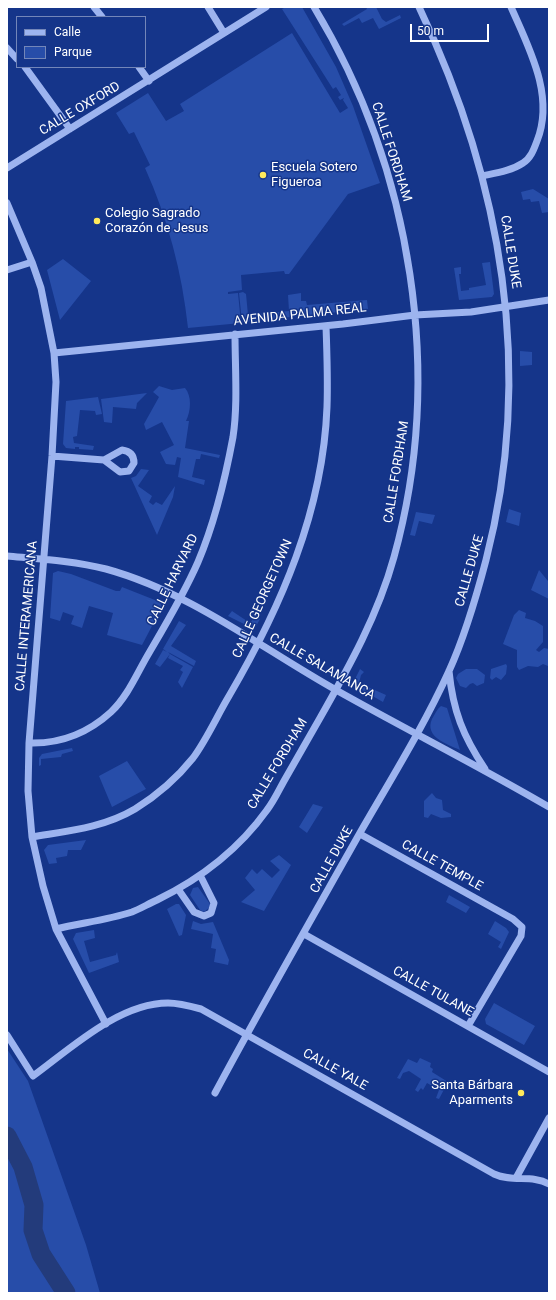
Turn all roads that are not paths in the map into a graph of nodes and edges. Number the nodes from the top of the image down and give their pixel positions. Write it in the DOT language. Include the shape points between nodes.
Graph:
graph roads {
  1 [pos="94,7"];
  2 [pos="208,7"];
  3 [pos="266,7"];
  4 [pos="314,7"];
  5 [pos="419,7"];
  6 [pos="511,7"];
  7 [pos="101,16"];
  8 [pos="224,33"];
  9 [pos="7,48"];
  10 [pos="16,58"];
  11 [pos="26,68"];
  12 [pos="140,68"];
  13 [pos="149,81"];
  14 [pos="70,129"];
  15 [pos="7,168"];
  16 [pos="482,176"];
  17 [pos="7,203"];
  18 [pos="32,262"];
  19 [pos="7,270"];
  20 [pos="549,300"];
  21 [pos="506,307"];
  22 [pos="415,315"];
  23 [pos="326,326"];
  24 [pos="234,334"];
  25 [pos="54,353"];
  26 [pos="52,456"];
  27 [pos="104,460"];
  28 [pos="7,556"];
  29 [pos="43,559"];
  30 [pos="180,598"];
  31 [pos="259,644"];
  32 [pos="449,671"];
  33 [pos="336,690"];
  34 [pos="416,734"];
  35 [pos="29,743"];
  36 [pos="486,770"];
  37 [pos="549,807"];
  38 [pos="360,834"];
  39 [pos="32,837"];
  40 [pos="200,875"];
  41 [pos="178,889"];
  42 [pos="56,929"];
  43 [pos="304,934"];
  44 [pos="106,1024"];
  45 [pos="468,1026"];
  46 [pos="246,1034"];
  47 [pos="7,1035"];
  48 [pos="549,1072"];
  49 [pos="215,1093"];
  50 [pos="549,1118"];
  51 [pos="516,1178"];
  52 [pos="549,1184"];
  1 -- 7 [label="street"];
  2 -- 8 [label="street"];
  3 -- 8 [label="street, CALLE OXFORD"];
  4 -- 22 [label="street, CALLE FORDHAM" via="342,56 373,129 400,220"];
  5 -- 16 [label="street, CALLE DUKE" via="444,61"];
  6 -- 16 [label="street" via="533,59 541,86 544,107 541,130 533,151 523,163 514,168"];
  8 -- 13 [label="street, CALLE OXFORD"];
  9 -- 10 [label="street"];
  11 -- 14 [label="street"];
  12 -- 13 [label="street"];
  13 -- 14 [label="street, CALLE OXFORD"];
  14 -- 15 [label="street, CALLE OXFORD"];
  16 -- 21 [label="street, CALLE DUKE" via="492,214"];
  17 -- 18 [label="street, CALLE INTERAMERICANA"];
  18 -- 19 [label="street"];
  18 -- 25 [label="street, CALLE INTERAMERICANA" via="47,313"];
  20 -- 21 [label="street, AVENIDA PALMA REAL"];
  21 -- 22 [label="street, AVENIDA PALMA REAL"];
  21 -- 32 [label="street, CALLE DUKE" via="510,367 505,463 493,533 477,594"];
  22 -- 23 [label="street, AVENIDA PALMA REAL"];
  22 -- 33 [label="street, CALLE FORDHAM" via="418,416 408,494 394,558 379,601 366,633"];
  23 -- 24 [label="street, AVENIDA PALMA REAL"];
  23 -- 31 [label="street, CALLE GEORGETOWN" via="327,408 322,458 313,503 292,570"];
  24 -- 25 [label="street, AVENIDA PALMA REAL"];
  24 -- 30 [label="street, CALLE HARVARD" via="233,435 227,465 218,506 207,539"];
  25 -- 26 [label="street, CALLE INTERAMERICANA" via="56,382"];
  26 -- 27 [label="street"];
  26 -- 29 [label="street, CALLE INTERAMERICANA"];
  28 -- 29 [label="street, CALLE SALAMANCA"];
  29 -- 30 [label="street, CALLE SALAMANCA" via="106,569"];
  29 -- 35 [label="street, CALLE INTERAMERICANA"];
  30 -- 31 [label="street, CALLE SALAMANCA"];
  30 -- 35 [label="street, CALLE HARVARD" via="125,696 112,711 85,731 70,737 48,744"];
  31 -- 33 [label="street, CALLE SALAMANCA"];
  31 -- 39 [label="street, CALLE GEORGETOWN" via="193,757 154,796 133,810 88,828"];
  32 -- 34 [label="street, CALLE DUKE"];
  32 -- 36 [label="street, CALLE SALAMANCA" via="461,728"];
  33 -- 34 [label="street, CALLE SALAMANCA"];
  33 -- 40 [label="street, CALLE FORDHAM" via="268,810 228,853"];
  34 -- 36 [label="street, CALLE SALAMANCA"];
  34 -- 38 [label="street, CALLE DUKE"];
  35 -- 39 [label="street, CALLE INTERAMERICANA" via="28,791"];
  36 -- 37 [label="street, CALLE SALAMANCA"];
  38 -- 43 [label="street, CALLE DUKE"];
  38 -- 45 [label="street, CALLE TEMPLE" via="513,919 522,927 521,936"];
  39 -- 42 [label="street, CALLE INTERAMERICANA"];
  40 -- 41 [label="street, CALLE FORDHAM"];
  40 -- 41 [label="street" via="214,903 211,913 204,916 194,912"];
  41 -- 42 [label="street, CALLE FORDHAM" via="132,911"];
  42 -- 44 [label="street, CALLE INTERAMERICANA"];
  43 -- 45 [label="street, CALLE TULANE"];
  43 -- 46 [label="street, CALLE DUKE"];
  44 -- 46 [label="street, CALLE YALE" via="137,1008 168,1003 201,1009"];
  44 -- 47 [label="street, CALLE YALE" via="33,1076"];
  45 -- 48 [label="street, CALLE TULANE"];
  46 -- 49 [label="street, CALLE DUKE"];
  46 -- 51 [label="street, CALLE YALE" via="494,1174 509,1179"];
  50 -- 51 [label="street"];
  51 -- 52 [label="street, CALLE YALE" via="533,1178"];
}
